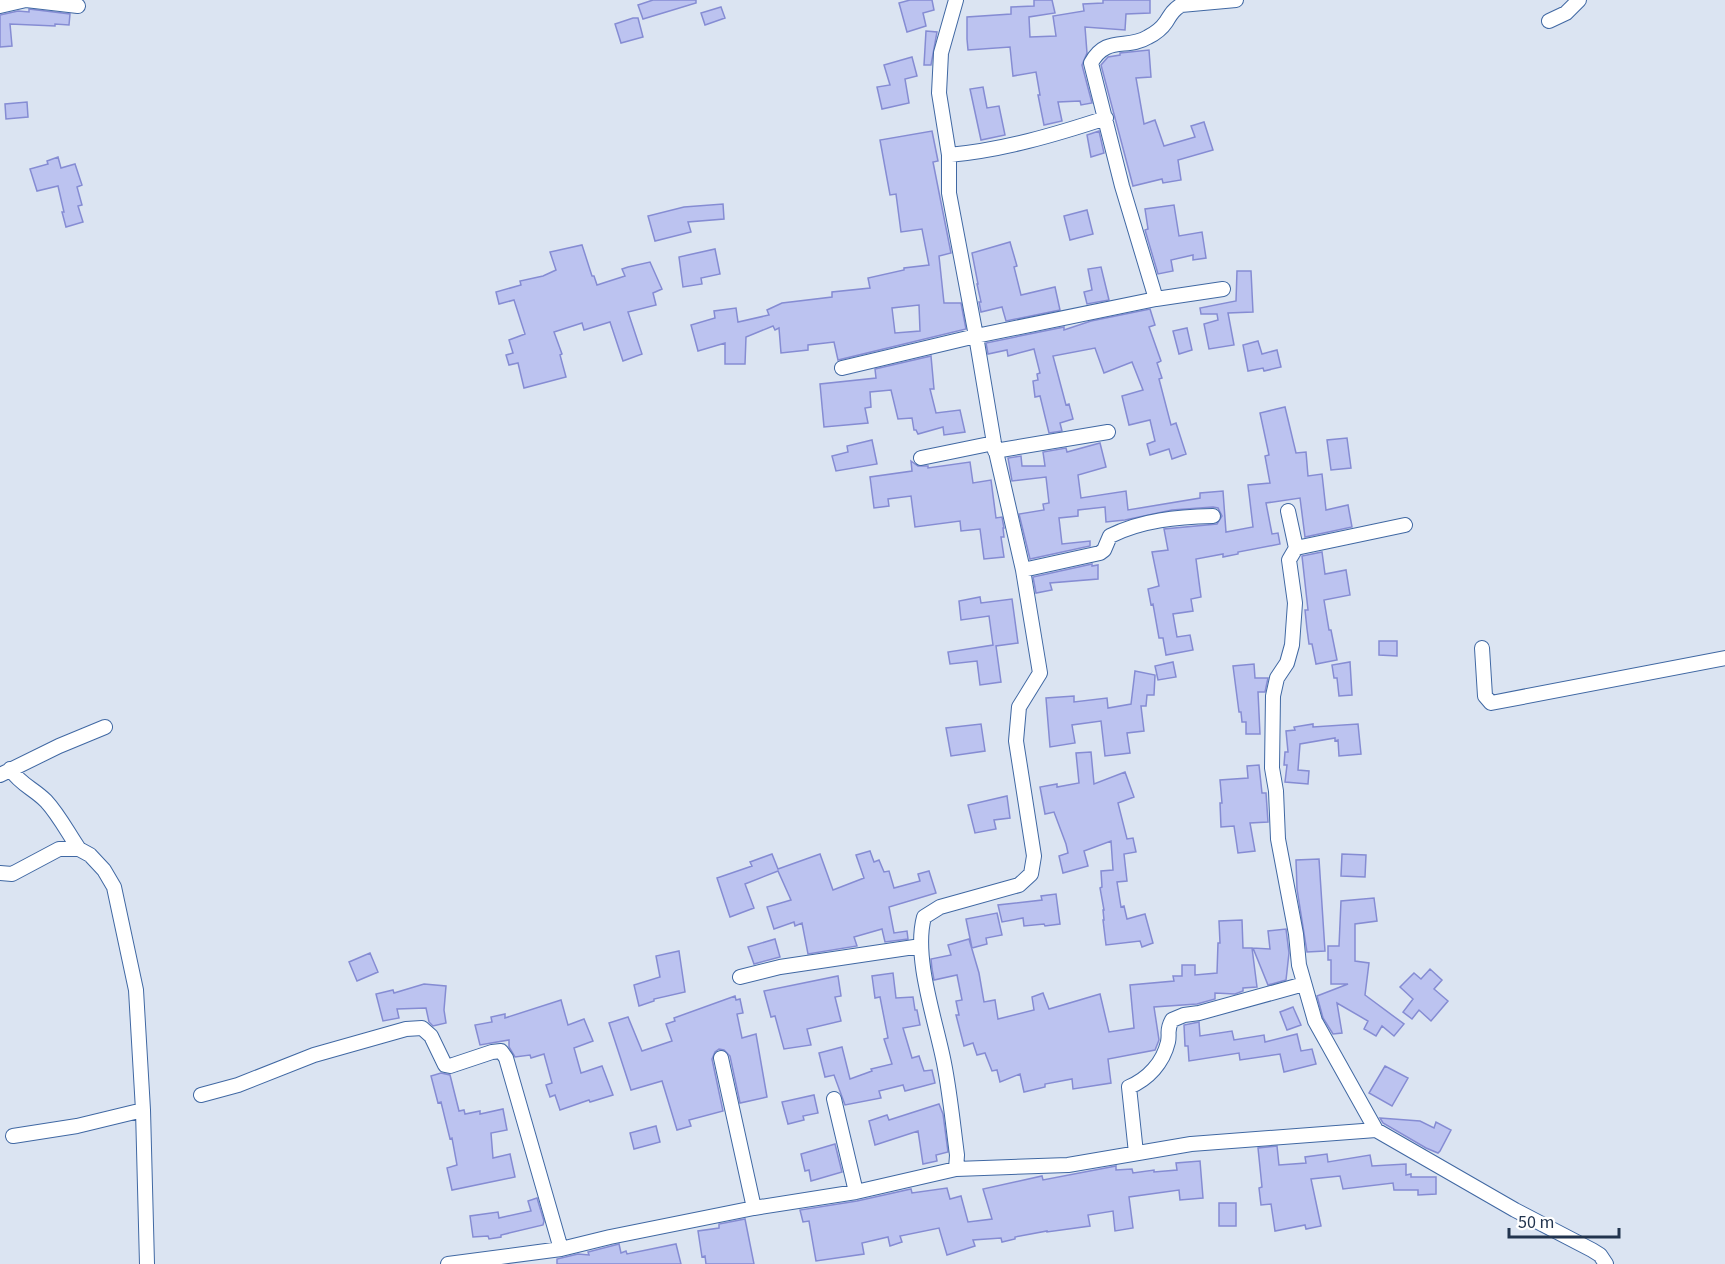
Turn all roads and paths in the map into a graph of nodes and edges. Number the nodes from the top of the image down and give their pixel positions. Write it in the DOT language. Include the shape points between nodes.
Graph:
graph roads {
  1 [pos="956,0"];
  2 [pos="1236,0"];
  3 [pos="1579,0"];
  4 [pos="0,6"];
  5 [pos="78,6"];
  6 [pos="1549,21"];
  7 [pos="1106,118"];
  8 [pos="949,155"];
  9 [pos="1223,289"];
  10 [pos="1156,299"];
  11 [pos="976,336"];
  12 [pos="842,368"];
  13 [pos="1108,432"];
  14 [pos="994,447"];
  15 [pos="921,458"];
  16 [pos="1288,511"];
  17 [pos="1213,516"];
  18 [pos="1405,525"];
  19 [pos="1296,548"];
  20 [pos="1023,570"];
  21 [pos="1482,648"];
  22 [pos="1725,658"];
  23 [pos="105,727"];
  24 [pos="5,772"];
  25 [pos="79,849"];
  26 [pos="0,873"];
  27 [pos="921,946"];
  28 [pos="740,977"];
  29 [pos="1304,984"];
  30 [pos="722,1058"];
  31 [pos="201,1095"];
  32 [pos="834,1100"];
  33 [pos="143,1110"];
  34 [pos="1376,1130"];
  35 [pos="13,1137"];
  36 [pos="1136,1153"];
  37 [pos="956,1170"];
  38 [pos="856,1191"];
  39 [pos="754,1208"];
  40 [pos="561,1249"];
  41 [pos="147,1264"];
  42 [pos="448,1264"];
  43 [pos="1606,1264"];
  1 -- 8 [label="street" via="941,53 939,93"];
  2 -- 7 [label="street" via="1181,5 1141,41 1104,47 1091,63"];
  3 -- 6 [label="street" via="1566,13"];
  4 -- 5 [label="street" via="26,0"];
  7 -- 8 [label="street" via="1043,139"];
  7 -- 10 [label="street"];
  8 -- 11 [label="street" via="949,193"];
  9 -- 10 [label="street"];
  10 -- 11 [label="street"];
  11 -- 12 [label="street"];
  11 -- 14 [label="street"];
  13 -- 14 [label="street"];
  14 -- 15 [label="street"];
  14 -- 20 [label="street"];
  16 -- 19 [label="street"];
  17 -- 20 [label="street" via="1175,517 1137,525 1110,536 1100,553"];
  18 -- 19 [label="street"];
  19 -- 29 [label="street" via="1289,560 1295,603 1292,645 1273,696 1272,768 1278,839"];
  20 -- 27 [label="street" via="1040,662 1038,677 1019,707 1016,741 1033,868 1019,885 940,906 924,917"];
  21 -- 22 [label="street" via="1485,696 1491,703"];
  23 -- 24 [label="street"];
  24 -- 25 [label="street" via="47,802"];
  25 -- 26 [label="street" via="59,849 12,874"];
  25 -- 33 [label="street" via="104,870 114,887 136,990"];
  27 -- 28 [label="street" via="780,967"];
  27 -- 37 [label="street" via="944,1065"];
  29 -- 34 [label="street" via="1315,1022"];
  29 -- 36 [label="street" via="1172,1020 1158,1064 1145,1081 1130,1088"];
  30 -- 39 [label="street"];
  31 -- 40 [label="street" via="238,1086 314,1055 406,1029 422,1028 431,1036 445,1065 501,1051"];
  32 -- 38 [label="street"];
  33 -- 35 [label="street"];
  33 -- 41 [label="street"];
  34 -- 36 [label="street" via="1235,1140"];
  34 -- 43 [label="street" via="1592,1250"];
  36 -- 37 [label="street" via="1068,1165"];
  37 -- 38 [label="street"];
  38 -- 39 [label="street"];
  39 -- 40 [label="street"];
  40 -- 42 [label="street"];
}
